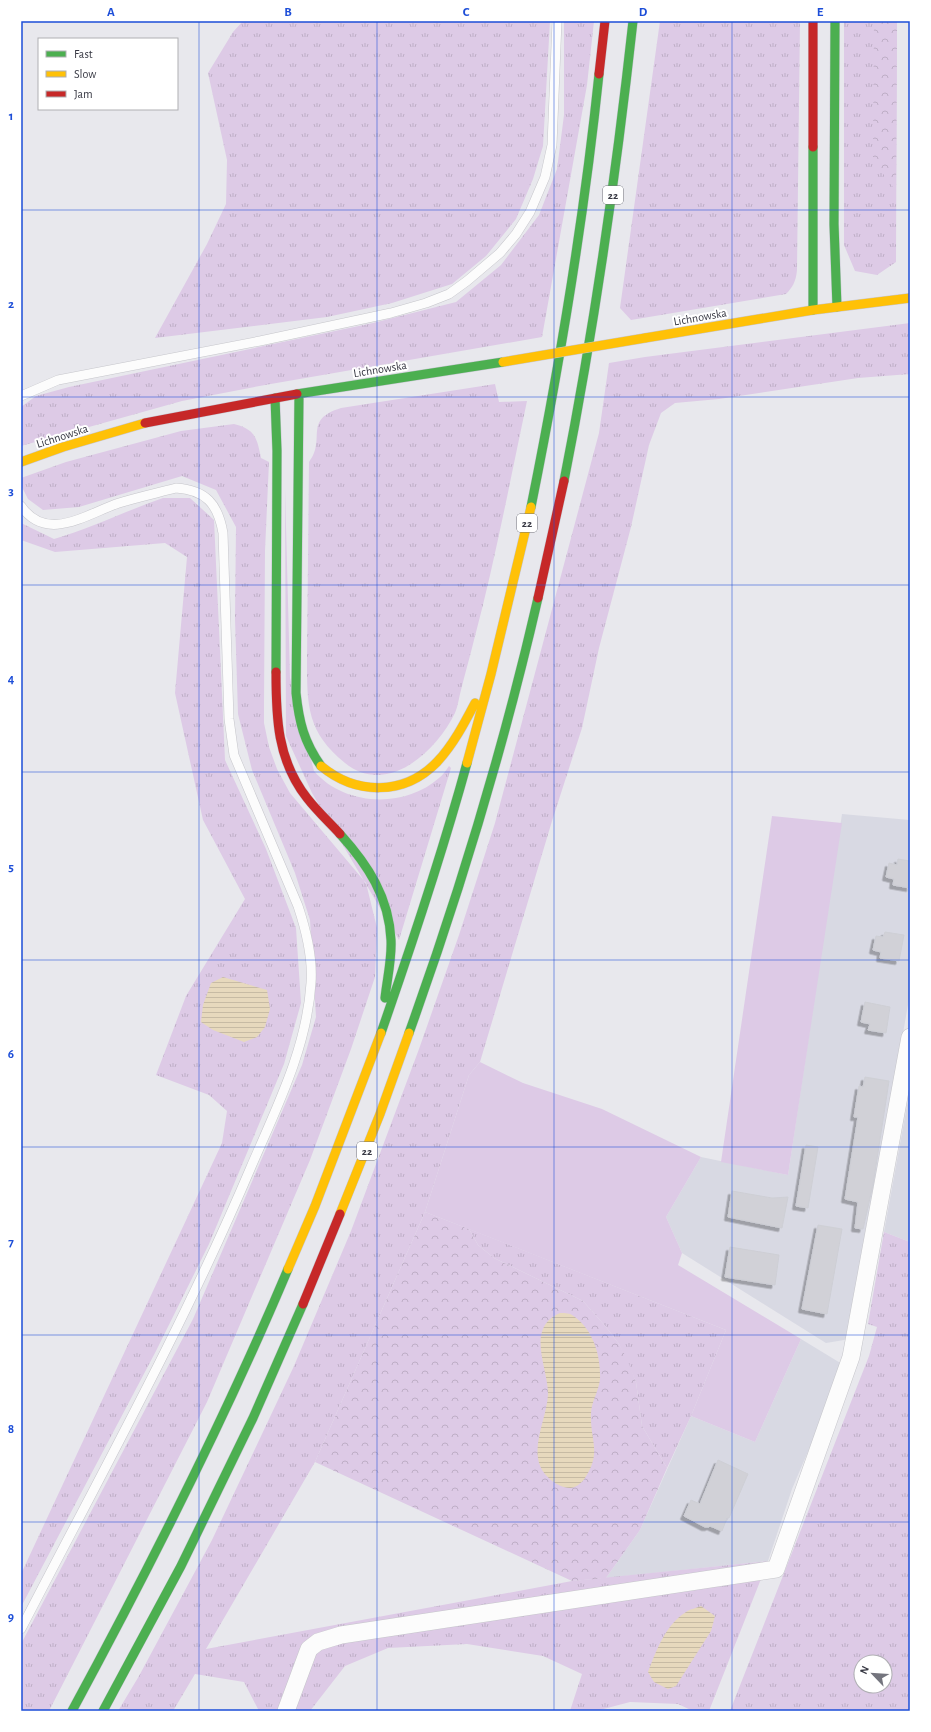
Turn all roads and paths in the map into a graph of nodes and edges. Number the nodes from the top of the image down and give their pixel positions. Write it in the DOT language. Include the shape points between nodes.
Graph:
graph roads {
  1 [pos="557,21"];
  2 [pos="605,21"];
  3 [pos="632,21"];
  4 [pos="641,21"];
  5 [pos="813,21"];
  6 [pos="835,21"];
  7 [pos="629,59"];
  8 [pos="910,298"];
  9 [pos="837,307"];
  10 [pos="813,310"];
  11 [pos="299,395"];
  12 [pos="21,396"];
  13 [pos="275,398"];
  14 [pos="21,462"];
  15 [pos="21,506"];
  16 [pos="492,672"];
  17 [pos="910,1037"];
  18 [pos="380,1038"];
  19 [pos="21,1628"];
  20 [pos="72,1711"];
  21 [pos="103,1711"];
  22 [pos="286,1711"];
  1 -- 12 [label="lane" via="552,145 545,176 530,212 516,234 500,253 467,282 449,294 391,313 58,380"];
  2 -- 16 [label="main road, 22" via="586,186 561,350 528,519"];
  3 -- 7 [label="main road, 22"];
  4 -- 7 [label="main road"];
  5 -- 10 [label="main road"];
  6 -- 9 [label="main road" via="834,224"];
  7 -- 21 [label="main road, 22" via="604,257 563,485 520,669 461,880 356,1181 299,1316 192,1546"];
  8 -- 9 [label="main road, Lichnowska"];
  9 -- 10 [label="main road, Lichnowska"];
  10 -- 11 [label="main road, Lichnowska, bridge"];
  11 -- 13 [label="main road, Lichnowska"];
  11 -- 16 [label="main road, 22" via="296,684 301,728 312,753 329,772 348,783 373,788 397,786 416,778 435,764 454,741"];
  13 -- 14 [label="main road, Lichnowska" via="141,424"];
  13 -- 18 [label="main road" via="277,726 284,758 294,778 307,798 364,861 378,883 385,901 391,940"];
  15 -- 19 [label="lane" via="26,513 39,521 65,525 119,503 176,488 185,489 212,502 218,512 223,533 229,719 233,749 298,906 310,952 312,982 301,1038 289,1076 230,1216 182,1318"];
  16 -- 18 [label="main road, 22" via="436,869"];
  17 -- 22 [label="street" via="851,1357 776,1569 341,1635 318,1642 310,1650"];
  18 -- 20 [label="main road, 22" via="315,1209 267,1323 157,1554"];
}
